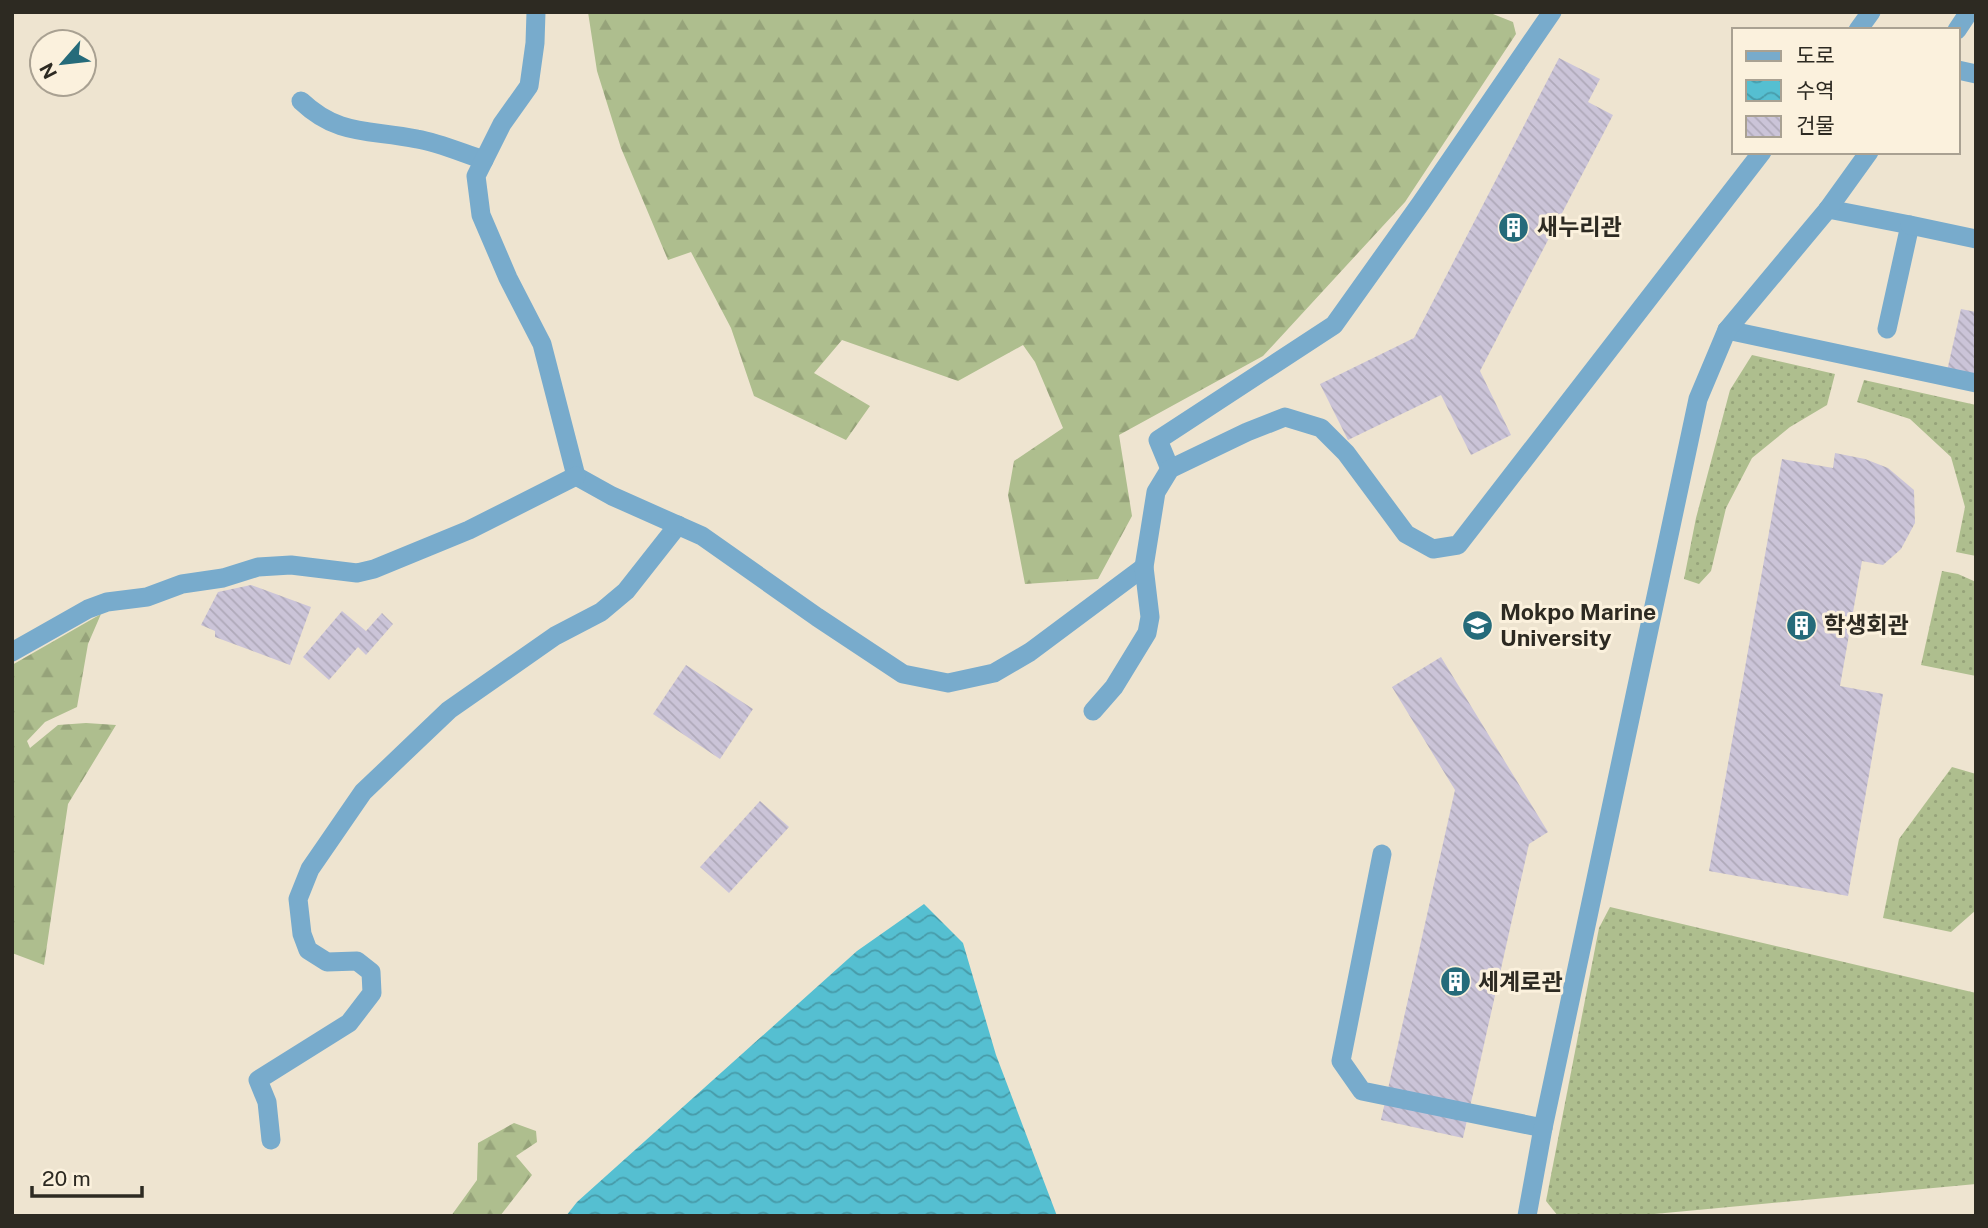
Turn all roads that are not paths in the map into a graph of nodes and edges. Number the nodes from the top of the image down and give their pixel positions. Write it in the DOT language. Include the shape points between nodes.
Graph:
graph roads {
  1 [pos="536,12"];
  2 [pos="1552,12"];
  3 [pos="1871,12"];
  4 [pos="1969,12"];
  5 [pos="1859,28"];
  6 [pos="1958,28"];
  7 [pos="301,101"];
  8 [pos="1760,154"];
  9 [pos="1868,154"];
  10 [pos="484,160"];
  11 [pos="1828,209"];
  12 [pos="1910,225"];
  13 [pos="1976,239"];
  14 [pos="1887,329"];
  15 [pos="1727,330"];
  16 [pos="1976,383"];
  17 [pos="1170,469"];
  18 [pos="576,475"];
  19 [pos="678,526"];
  20 [pos="1144,567"];
  21 [pos="12,652"];
  22 [pos="1093,712"];
  23 [pos="1382,854"];
  24 [pos="1543,1128"];
  25 [pos="271,1140"];
  26 [pos="1527,1216"];
  1 -- 10 [label="street" via="529,86"];
  2 -- 17 [label="street" via="1334,325 1158,440"];
  3 -- 5 [label="street"];
  4 -- 6 [label="street"];
  7 -- 10 [label="street" via="317,116 347,129 419,139"];
  8 -- 17 [label="street" via="1458,545 1433,549 1406,534 1346,453 1321,428 1285,417"];
  9 -- 11 [label="street"];
  10 -- 18 [label="street" via="477,176 481,215 542,344"];
  11 -- 12 [label="street"];
  11 -- 15 [label="street"];
  12 -- 13 [label="street"];
  12 -- 14 [label="street"];
  15 -- 16 [label="street"];
  15 -- 24 [label="street" via="1698,399"];
  17 -- 20 [label="street" via="1156,492"];
  18 -- 19 [label="street"];
  18 -- 21 [label="street" via="469,530 374,569 357,573 290,565 258,567 182,584 147,597 88,608"];
  19 -- 20 [label="street" via="702,536 904,674 948,683 994,673"];
  19 -- 25 [label="street" via="626,591 601,612 555,636 439,719 363,792 310,869 298,899 308,950 327,962 357,961 371,972 372,993 349,1023 258,1080 267,1102"];
  20 -- 22 [label="street" via="1150,617 1147,633"];
  23 -- 24 [label="street" via="1341,1061 1362,1091"];
  24 -- 26 [label="street"];
}
